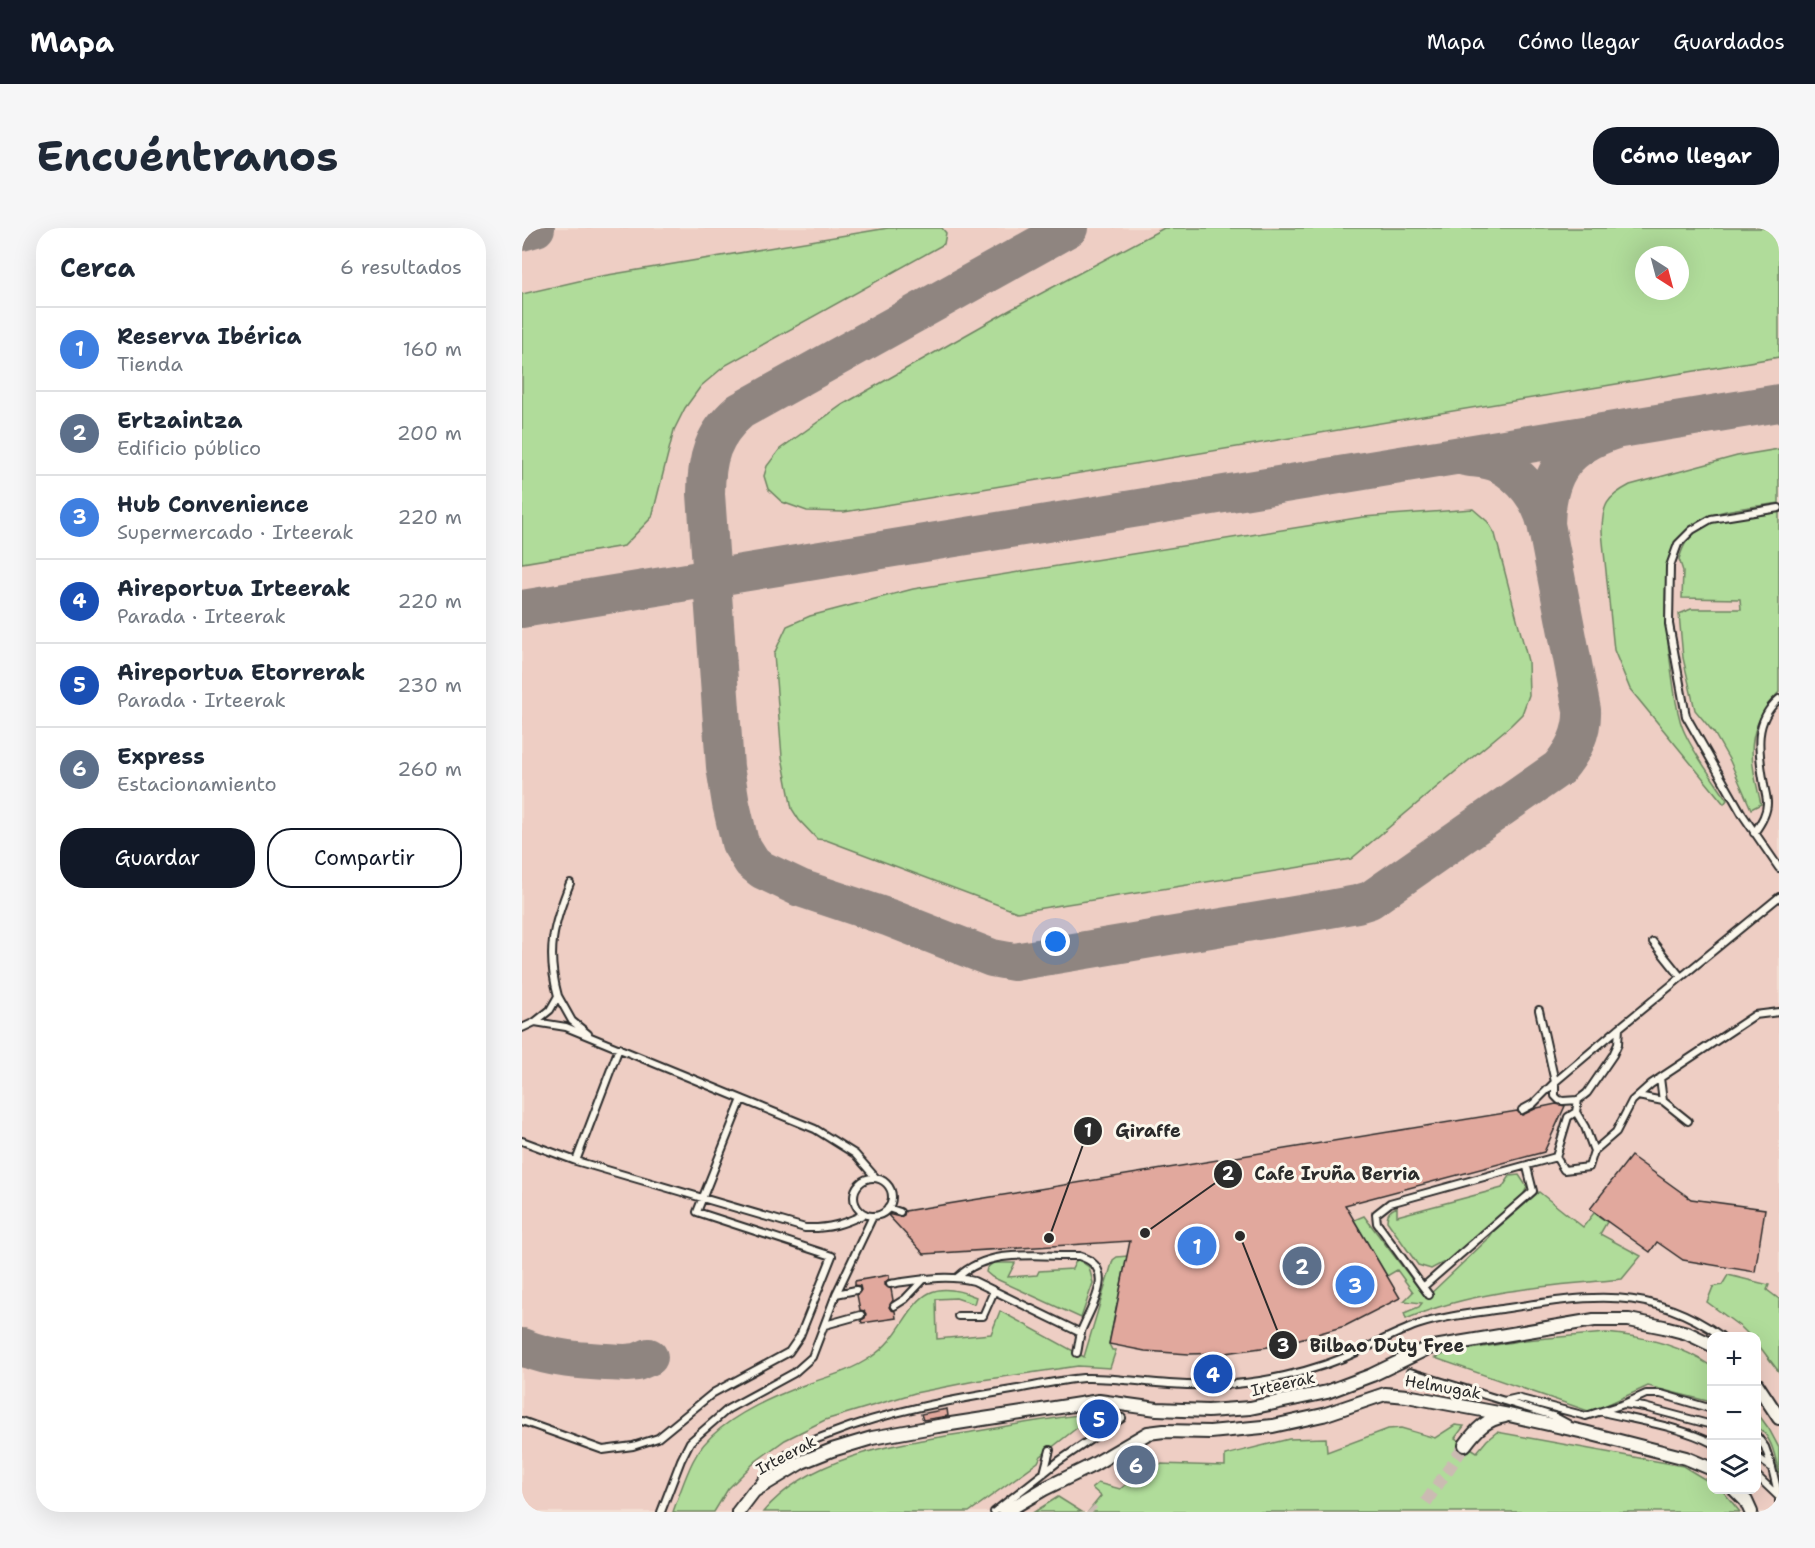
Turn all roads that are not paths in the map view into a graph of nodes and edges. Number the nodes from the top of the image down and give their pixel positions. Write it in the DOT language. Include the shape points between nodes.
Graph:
graph roads {
  1 [pos="1779,508"];
  2 [pos="1779,699"];
  3 [pos="1754,833"];
  4 [pos="1779,868"];
  5 [pos="570,883"];
  6 [pos="1779,897"];
  7 [pos="1653,942"];
  8 [pos="1682,977"];
  9 [pos="558,996"];
  10 [pos="1539,1010"];
  11 [pos="1779,1012"];
  12 [pos="535,1022"];
  13 [pos="522,1028"];
  14 [pos="1619,1028"];
  15 [pos="593,1038"];
  16 [pos="619,1048"];
  17 [pos="1660,1078"];
  18 [pos="1555,1082"];
  19 [pos="1638,1096"];
  20 [pos="742,1099"];
  21 [pos="1578,1100"];
  22 [pos="1663,1101"];
  23 [pos="1522,1110"];
  24 [pos="1576,1112"];
  25 [pos="1688,1121"];
  26 [pos="522,1141"];
  27 [pos="1594,1151"];
  28 [pos="1556,1157"];
  29 [pos="576,1161"];
  30 [pos="1527,1167"];
  31 [pos="876,1178"];
  32 [pos="704,1198"];
  33 [pos="888,1208"];
  34 [pos="900,1212"];
  35 [pos="865,1214"];
  36 [pos="873,1216"];
  37 [pos="958,1277"];
  38 [pos="925,1278"];
  39 [pos="890,1284"];
  40 [pos="1423,1287"];
  41 [pos="856,1290"];
  42 [pos="994,1291"];
  43 [pos="836,1294"];
  44 [pos="1429,1295"];
  45 [pos="894,1306"];
  46 [pos="861,1315"];
  47 [pos="958,1316"];
  48 [pos="825,1324"];
  49 [pos="1715,1332"];
  50 [pos="1081,1333"];
  51 [pos="1707,1343"];
  52 [pos="1077,1353"];
  53 [pos="1410,1372"];
  54 [pos="1489,1386"];
  55 [pos="1759,1386"];
  56 [pos="1493,1397"];
  57 [pos="1504,1401"];
  58 [pos="1623,1404"];
  59 [pos="1707,1408"];
  60 [pos="1602,1412"];
  61 [pos="1509,1415"];
  62 [pos="1122,1418"];
  63 [pos="1779,1418"];
  64 [pos="522,1421"];
  65 [pos="1707,1424"];
  66 [pos="1584,1432"];
  67 [pos="1707,1440"];
  68 [pos="1760,1440"];
  69 [pos="1465,1445"];
  70 [pos="1050,1450"];
  71 [pos="1761,1460"];
  72 [pos="1707,1467"];
  73 [pos="1772,1468"];
  74 [pos="1044,1473"];
  75 [pos="1761,1480"];
  76 [pos="754,1491"];
  77 [pos="1739,1494"];
  78 [pos="1779,1497"];
  79 [pos="1779,1502"];
  80 [pos="1007,1507"];
  81 [pos="661,1512"];
  82 [pos="738,1512"];
  83 [pos="987,1512"];
  84 [pos="994,1512"];
  85 [pos="1751,1512"];
  1 -- 3 [label="lane" via="1711,519 1678,544 1670,566 1669,624 1686,716"];
  2 -- 3 [label="lane" via="1760,728 1758,748 1767,804"];
  3 -- 4 [label="lane"];
  5 -- 9 [label="lane" via="557,916 551,950"];
  6 -- 8 [label="lane"];
  7 -- 8 [label="lane"];
  8 -- 14 [label="lane"];
  9 -- 12 [label="lane"];
  9 -- 15 [label="lane" via="572,1021"];
  10 -- 18 [label="lane"];
  11 -- 17 [label="lane" via="1755,1015"];
  12 -- 13 [label="lane"];
  12 -- 15 [label="lane" via="566,1027"];
  14 -- 18 [label="lane"];
  14 -- 21 [label="lane" via="1618,1044 1612,1055"];
  15 -- 16 [label="lane"];
  16 -- 20 [label="lane"];
  16 -- 29 [label="lane"];
  17 -- 19 [label="lane"];
  17 -- 22 [label="lane"];
  18 -- 21 [label="lane" via="1555,1096 1559,1100"];
  18 -- 23 [label="lane"];
  19 -- 22 [label="lane"];
  19 -- 27 [label="lane" via="1616,1132"];
  20 -- 31 [label="lane" via="815,1129 855,1154"];
  20 -- 32 [label="lane"];
  21 -- 24 [label="lane"];
  22 -- 25 [label="lane"];
  24 -- 27 [label="lane"];
  24 -- 28 [label="lane" via="1568,1118"];
  26 -- 29 [label="lane"];
  27 -- 28 [label="lane" via="1589,1167 1564,1170"];
  28 -- 30 [label="lane"];
  29 -- 32 [label="lane"];
  30 -- 40 [label="lane" via="1533,1191"];
  30 -- 40 [label="lane" via="1390,1203 1376,1214 1377,1223"];
  31 -- 33 [label="lane" via="890,1189"];
  31 -- 35 [label="lane" via="859,1184 854,1192 854,1201"];
  32 -- 35 [label="lane" via="805,1228 824,1229"];
  32 -- 64 [label="lane" via="697,1212 832,1256 801,1336 789,1352 713,1393 658,1438 633,1446 603,1450"];
  33 -- 34 [label="lane"];
  33 -- 36 [label="lane"];
  35 -- 36 [label="lane"];
  36 -- 43 [label="lane"];
  37 -- 38 [label="lane"];
  37 -- 42 [label="lane"];
  37 -- 50 [label="lane" via="966,1269 997,1257 1079,1256 1090,1260 1099,1269 1101,1282"];
  38 -- 39 [label="lane"];
  38 -- 45 [label="lane"];
  40 -- 44 [label="lane"];
  41 -- 43 [label="lane"];
  42 -- 47 [label="lane" via="983,1316"];
  42 -- 50 [label="lane"];
  43 -- 48 [label="lane"];
  46 -- 48 [label="lane"];
  48 -- 81 [label="lane" via="812,1357 794,1373 728,1409 690,1442"];
  49 -- 76 [label="lane" via="1674,1309 1647,1301 1595,1297 1447,1317 1298,1373 1258,1381 1200,1386 1082,1378 894,1413 852,1425 791,1452 773,1465"];
  50 -- 52 [label="lane"];
  51 -- 76 [label="street, Irteerak" via="1629,1320 1555,1325 1428,1348 1327,1392 1250,1408 1157,1409 1099,1401 872,1438 802,1462"];
  53 -- 56 [label="lane"];
  54 -- 56 [label="lane"];
  55 -- 63 [label="street"];
  56 -- 57 [label="lane"];
  57 -- 60 [label="lane" via="1517,1398 1586,1416"];
  57 -- 66 [label="lane" via="1553,1416"];
  58 -- 59 [label="lane" via="1646,1394 1661,1394"];
  58 -- 60 [label="lane"];
  58 -- 65 [label="lane"];
  60 -- 67 [label="lane"];
  61 -- 66 [label="street, Helmugak"];
  61 -- 69 [label="street" via="1488,1421"];
  61 -- 80 [label="street, Helmugak" via="1385,1394 1323,1415 1273,1426 1155,1432"];
  62 -- 74 [label="lane"];
  66 -- 72 [label="street, Helmugak"];
  68 -- 73 [label="lane"];
  70 -- 74 [label="lane"];
  71 -- 73 [label="lane"];
  73 -- 78 [label="lane"];
  74 -- 80 [label="lane"];
  75 -- 78 [label="lane"];
  76 -- 82 [label="street"];
  77 -- 85 [label="street"];
  78 -- 79 [label="lane"];
  80 -- 83 [label="lane"];
  80 -- 84 [label="lane"];
}
